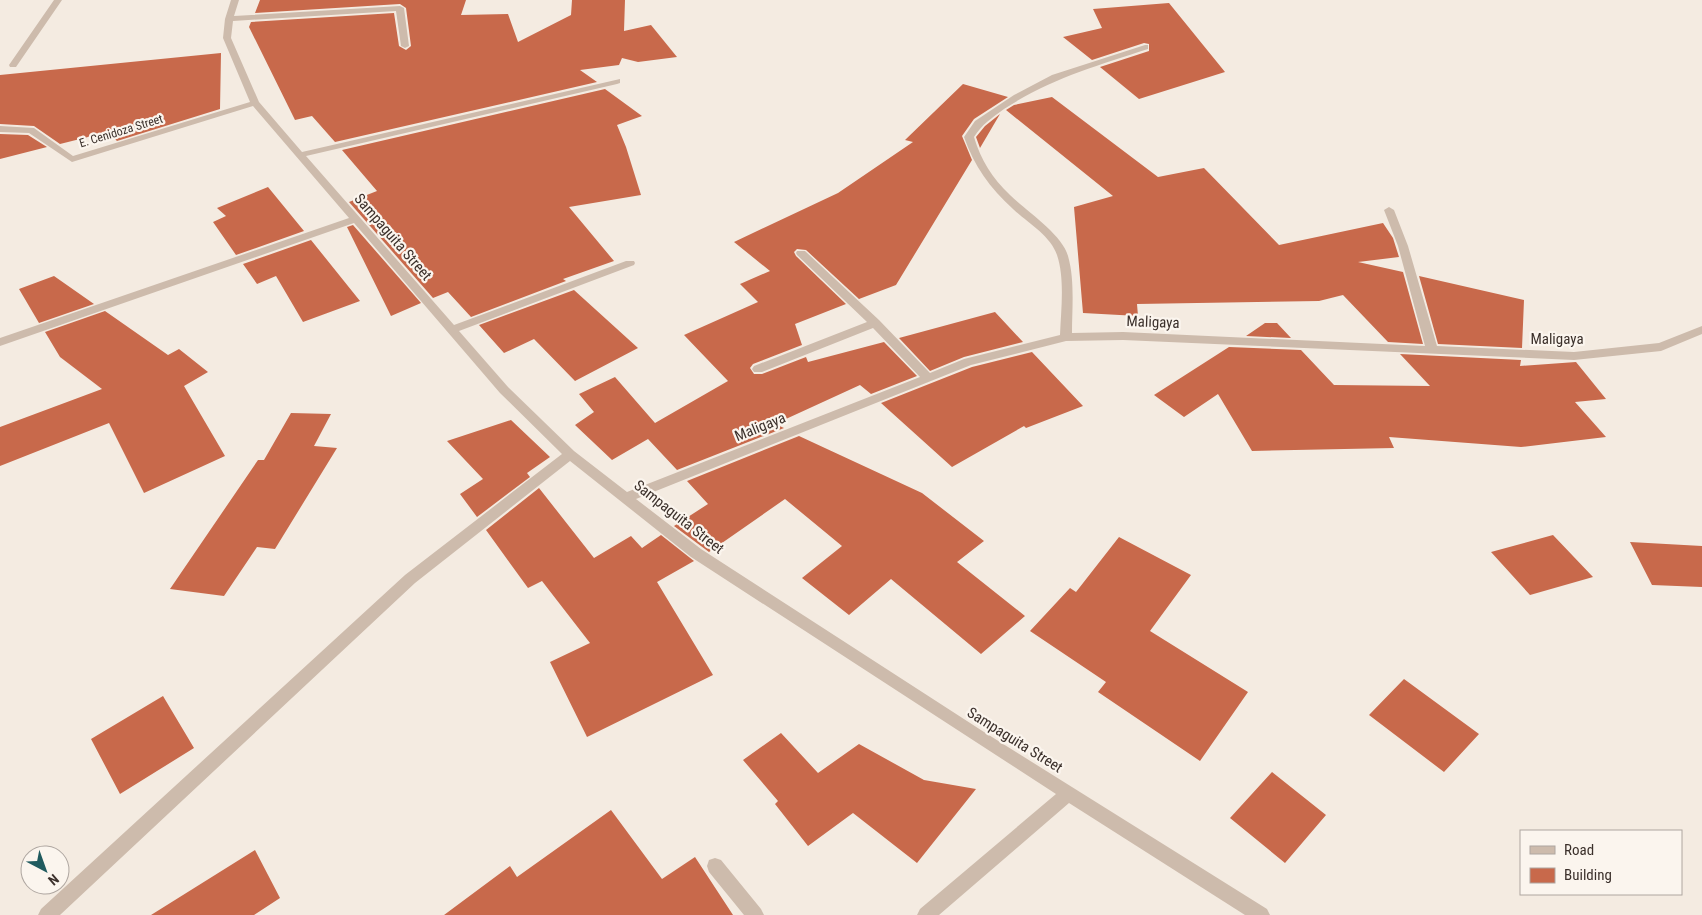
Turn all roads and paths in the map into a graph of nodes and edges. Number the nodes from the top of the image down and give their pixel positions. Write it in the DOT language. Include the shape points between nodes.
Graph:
graph roads {
  1 [pos="58,0"];
  2 [pos="235,0"];
  3 [pos="229,19"];
  4 [pos="405,46"];
  5 [pos="1145,47"];
  6 [pos="13,65"];
  7 [pos="617,81"];
  8 [pos="255,103"];
  9 [pos="0,129"];
  10 [pos="300,155"];
  11 [pos="1389,210"];
  12 [pos="356,219"];
  13 [pos="801,253"];
  14 [pos="630,263"];
  15 [pos="875,323"];
  16 [pos="453,329"];
  17 [pos="1702,330"];
  18 [pos="1066,337"];
  19 [pos="0,342"];
  20 [pos="1432,350"];
  21 [pos="758,369"];
  22 [pos="927,377"];
  23 [pos="570,454"];
  24 [pos="627,497"];
  25 [pos="1069,793"];
  26 [pos="715,866"];
  27 [pos="47,915"];
  28 [pos="755,915"];
  29 [pos="926,915"];
  30 [pos="1261,915"];
  1 -- 6 [label="street"];
  2 -- 3 [label="street, Sampaguita Street"];
  3 -- 4 [label="street" via="400,8"];
  3 -- 8 [label="street, Sampaguita Street" via="227,38"];
  5 -- 18 [label="street" via="1056,78 1017,97 978,123 970,137 983,172 1000,192 1052,239 1062,254"];
  7 -- 10 [label="street"];
  8 -- 9 [label="street, E. Cenidoza Street" via="72,159 31,130"];
  8 -- 10 [label="street, Sampaguita Street"];
  10 -- 12 [label="street, Sampaguita Street"];
  11 -- 20 [label="street" via="1403,246"];
  12 -- 16 [label="street, Sampaguita Street"];
  12 -- 19 [label="street"];
  13 -- 15 [label="street"];
  14 -- 16 [label="street"];
  15 -- 21 [label="street"];
  15 -- 22 [label="street"];
  16 -- 23 [label="street, Sampaguita Street" via="504,390"];
  17 -- 20 [label="street, Maligaya" via="1661,347 1574,356"];
  18 -- 20 [label="street, Maligaya" via="1123,336"];
  18 -- 22 [label="street, Maligaya" via="968,362"];
  22 -- 24 [label="street, Maligaya"];
  23 -- 24 [label="street, Sampaguita Street"];
  23 -- 27 [label="street" via="410,579"];
  24 -- 25 [label="street, Sampaguita Street" via="696,553"];
  25 -- 29 [label="street"];
  25 -- 30 [label="street, Sampaguita Street"];
  26 -- 28 [label="street"];
}
